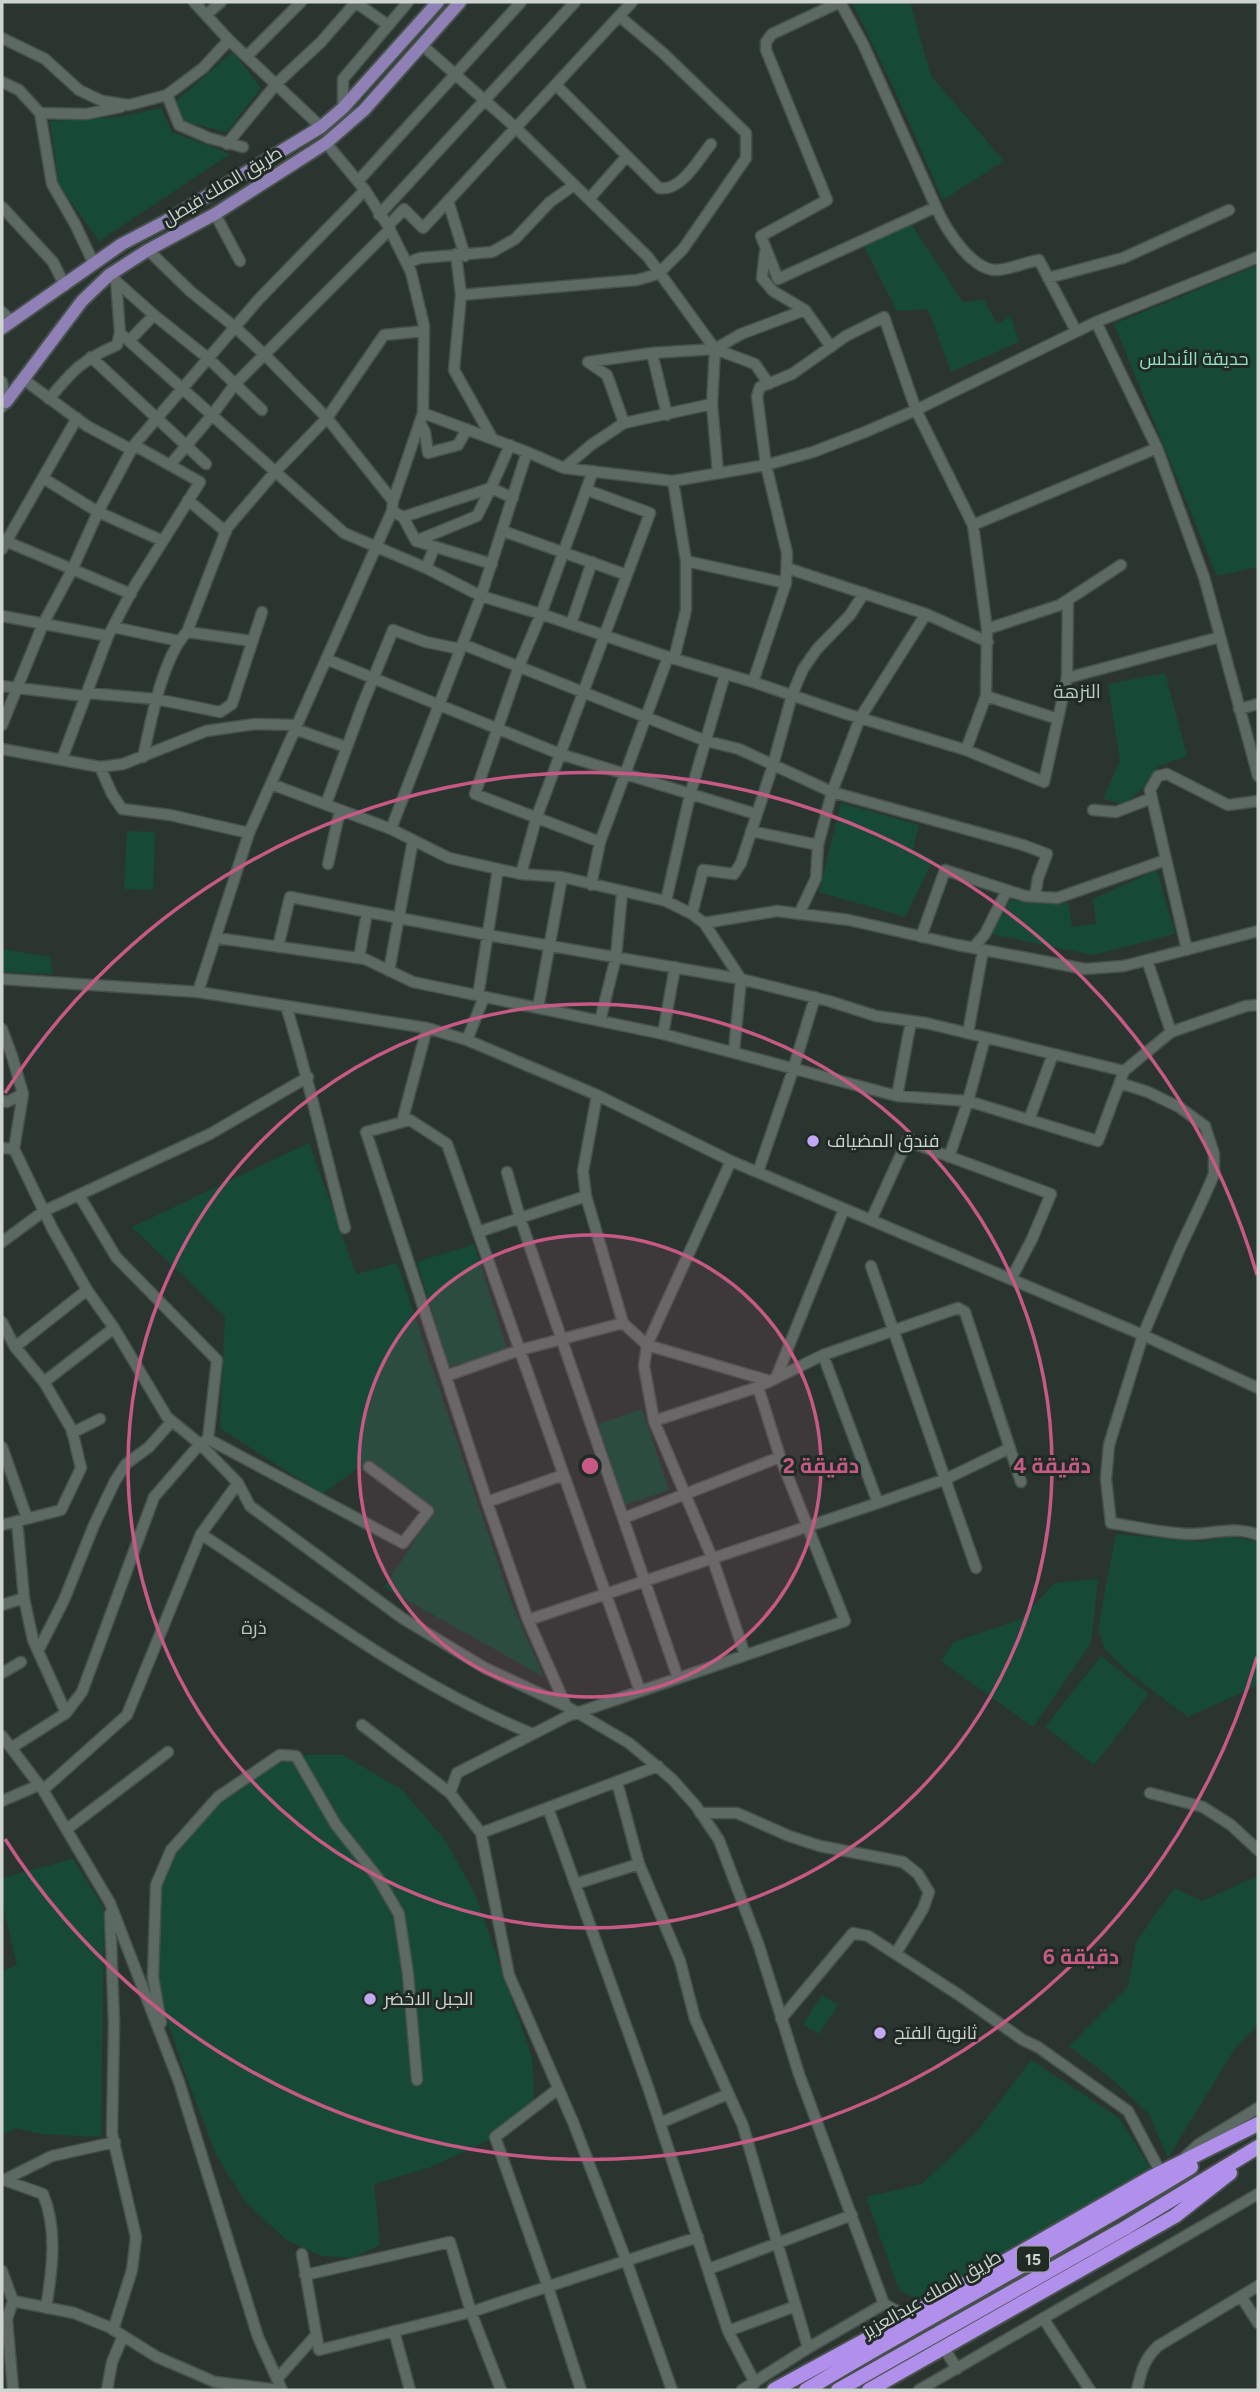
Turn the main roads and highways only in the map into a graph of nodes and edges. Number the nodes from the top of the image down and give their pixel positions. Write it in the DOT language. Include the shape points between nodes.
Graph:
graph roads {
  1 [pos="438,2"];
  2 [pos="460,2"];
  3 [pos="7,325"];
  4 [pos="4,405"];
  5 [pos="1258,2125"];
  6 [pos="1258,2149"];
  7 [pos="777,2389"];
  8 [pos="806,2390"];
  9 [pos="838,2390"];
  10 [pos="869,2390"];
  1 -- 3 [label="main road, طريق الملك فيصل" via="321,127 122,244"];
  2 -- 4 [label="main road, طريق الملك فيصل" via="364,110 326,143 215,214 148,250 82,301"];
  5 -- 7 [label="highway" via="1161,2173"];
  5 -- 8 [label="highway, طريق الملك عبدالعزيز / 15" via="1124,2208"];
  6 -- 9 [label="highway, طريق الملك عبدالعزيز / 15"];
  6 -- 10 [label="highway" via="1175,2216"];
}
